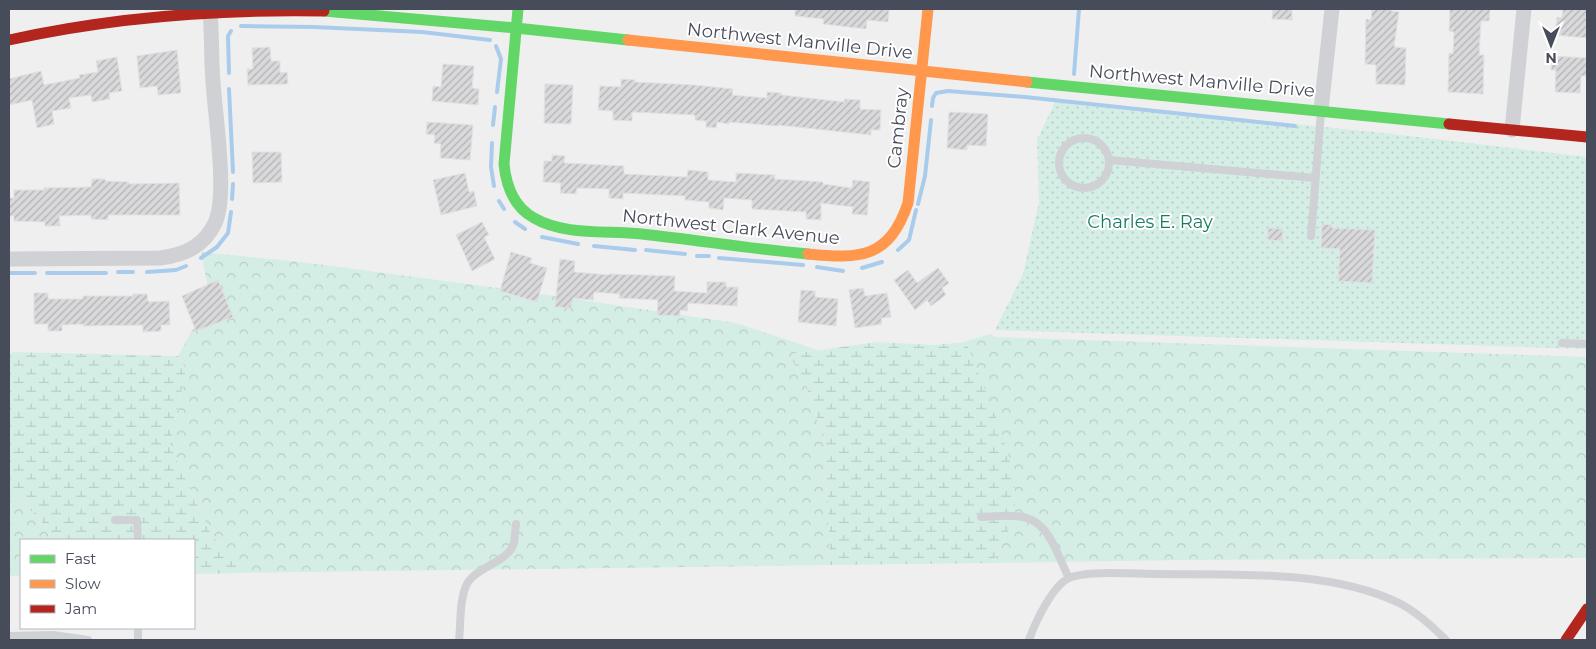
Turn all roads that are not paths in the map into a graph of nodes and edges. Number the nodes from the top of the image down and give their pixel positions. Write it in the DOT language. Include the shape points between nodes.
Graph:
graph roads {
  1 [pos="518,9"];
  2 [pos="928,9"];
  3 [pos="1332,9"];
  4 [pos="1524,9"];
  5 [pos="210,10"];
  6 [pos="516,28"];
  7 [pos="9,40"];
  8 [pos="922,72"];
  9 [pos="1321,110"];
  10 [pos="1512,130"];
  11 [pos="1587,137"];
  12 [pos="1109,160"];
  13 [pos="1315,178"];
  14 [pos="903,220"];
  15 [pos="1311,236"];
  16 [pos="9,259"];
  17 [pos="1562,343"];
  18 [pos="1587,344"];
  19 [pos="981,517"];
  20 [pos="115,520"];
  21 [pos="516,524"];
  22 [pos="138,539"];
  23 [pos="1069,578"];
  24 [pos="1587,609"];
  25 [pos="9,636"];
  26 [pos="88,640"];
  27 [pos="459,640"];
  28 [pos="1029,640"];
  29 [pos="1446,640"];
  30 [pos="1566,640"];
  1 -- 6 [label="street"];
  2 -- 8 [label="street, Cambray"];
  3 -- 9 [label="street"];
  4 -- 10 [label="street"];
  5 -- 6 [label="street, Northwest Manville Drive" via="326,12"];
  5 -- 7 [label="street, Northwest Manville Drive" via="106,21"];
  5 -- 16 [label="street" via="220,204 215,224 206,238 187,252 160,258"];
  6 -- 8 [label="street, Northwest Manville Drive"];
  6 -- 14 [label="street, Northwest Clark Avenue" via="504,172 518,205 541,222 568,228 849,257 880,248"];
  8 -- 9 [label="street, Northwest Manville Drive"];
  8 -- 14 [label="street, Cambray" via="908,203"];
  9 -- 10 [label="street, Northwest Manville Drive"];
  9 -- 13 [label="lane"];
  10 -- 11 [label="street, Northwest Manville Drive"];
  12 -- 12 [label="lane" via="1099,142 1082,138 1065,146 1059,166 1069,183 1088,188 1105,177"];
  12 -- 13 [label="lane"];
  13 -- 15 [label="lane"];
  17 -- 18 [label="lane"];
  19 -- 23 [label="lane" via="1014,516 1038,523 1050,538"];
  20 -- 22 [label="lane" via="137,520"];
  21 -- 27 [label="lane" via="514,544 508,553 471,579 465,587"];
  23 -- 28 [label="lane" via="1053,594"];
  23 -- 29 [label="lane" via="1085,574 1324,580 1398,603 1416,613"];
  24 -- 30 [label="street"];
  25 -- 26 [label="lane" via="53,635"];
}
